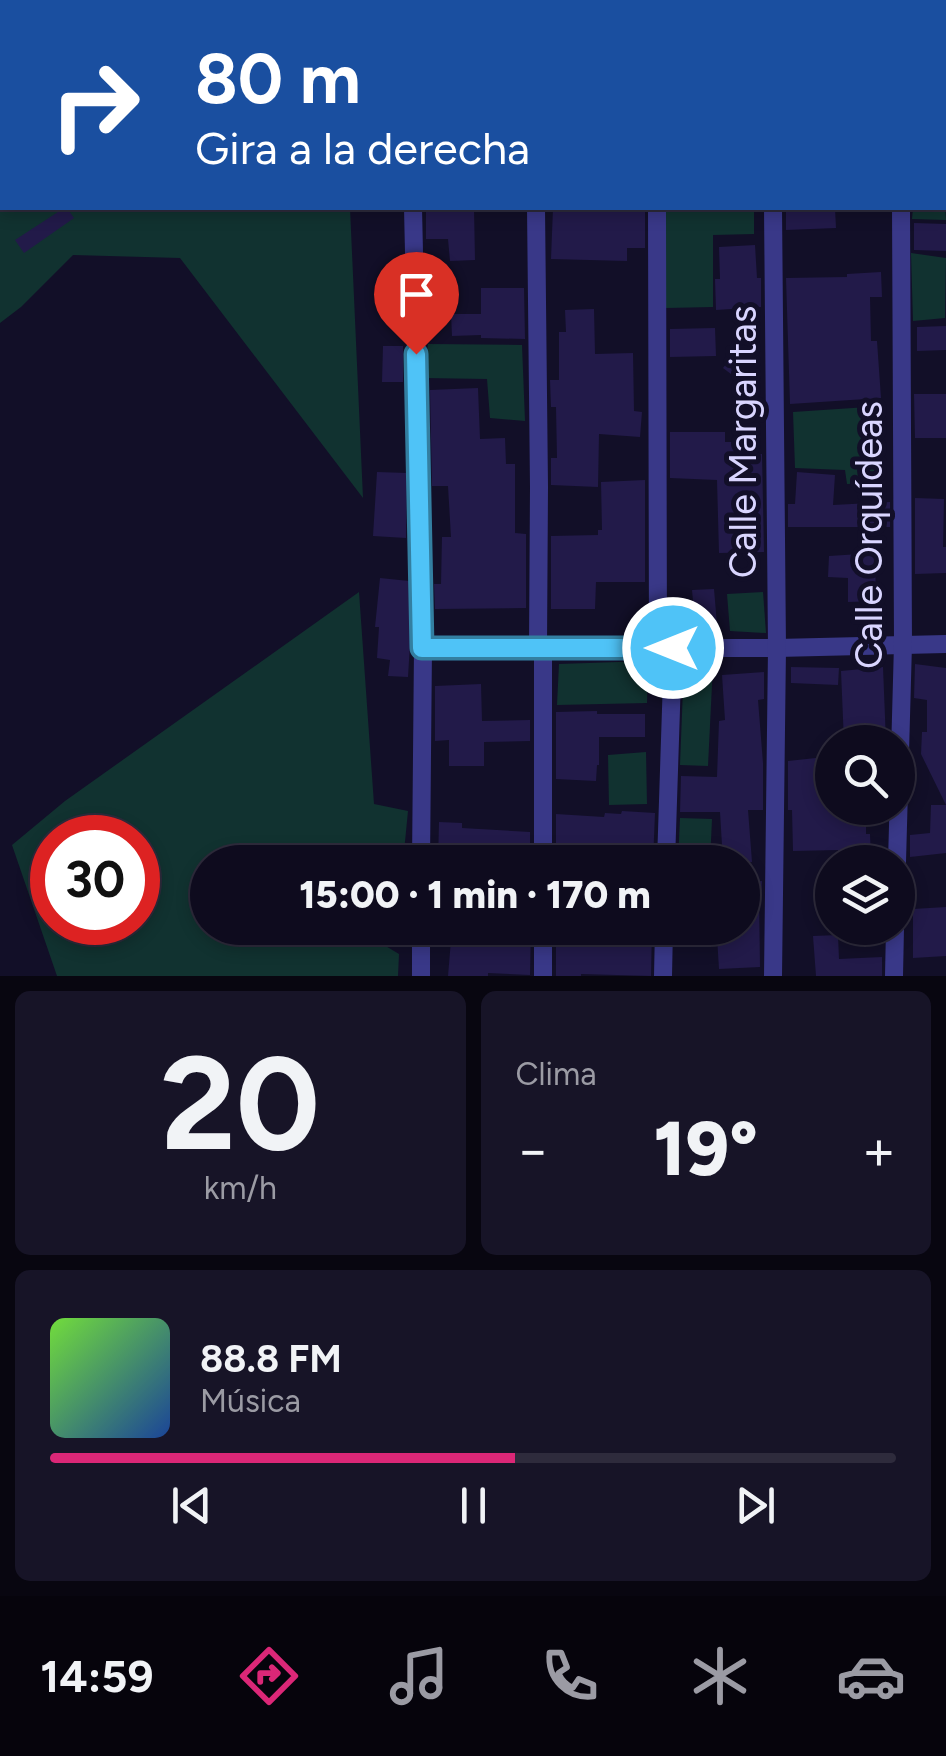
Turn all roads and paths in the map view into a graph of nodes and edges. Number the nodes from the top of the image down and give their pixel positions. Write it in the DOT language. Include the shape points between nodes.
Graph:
graph roads {
  1 [pos="413,210"];
  2 [pos="536,210"];
  3 [pos="657,210"];
  4 [pos="774,210"];
  5 [pos="900,210"];
  6 [pos="903,644"];
  7 [pos="946,644"];
  8 [pos="422,648"];
  9 [pos="540,648"];
  10 [pos="777,648"];
  11 [pos="665,649"];
  12 [pos="422,845"];
  13 [pos="543,845"];
  14 [pos="666,845"];
  15 [pos="897,845"];
  16 [pos="421,945"];
  17 [pos="543,945"];
  18 [pos="664,945"];
  19 [pos="895,945"];
  20 [pos="421,976"];
  21 [pos="543,976"];
  22 [pos="663,976"];
  23 [pos="773,976"];
  24 [pos="894,976"];
  1 -- 8 [label="street"];
  2 -- 9 [label="street"];
  3 -- 11 [label="street"];
  4 -- 10 [label="street, Calle Margaritas"];
  5 -- 6 [label="street, Calle Orquídeas"];
  6 -- 7 [label="street"];
  6 -- 10 [label="street"];
  6 -- 15 [label="street, Calle Orquídeas"];
  8 -- 9 [label="street"];
  8 -- 12 [label="street"];
  9 -- 11 [label="street"];
  9 -- 13 [label="street"];
  10 -- 11 [label="street"];
  10 -- 23 [label="street, Calle Margaritas"];
  11 -- 14 [label="street"];
  16 -- 20 [label="street"];
  17 -- 21 [label="street"];
  18 -- 22 [label="street"];
  19 -- 24 [label="street"];
}
